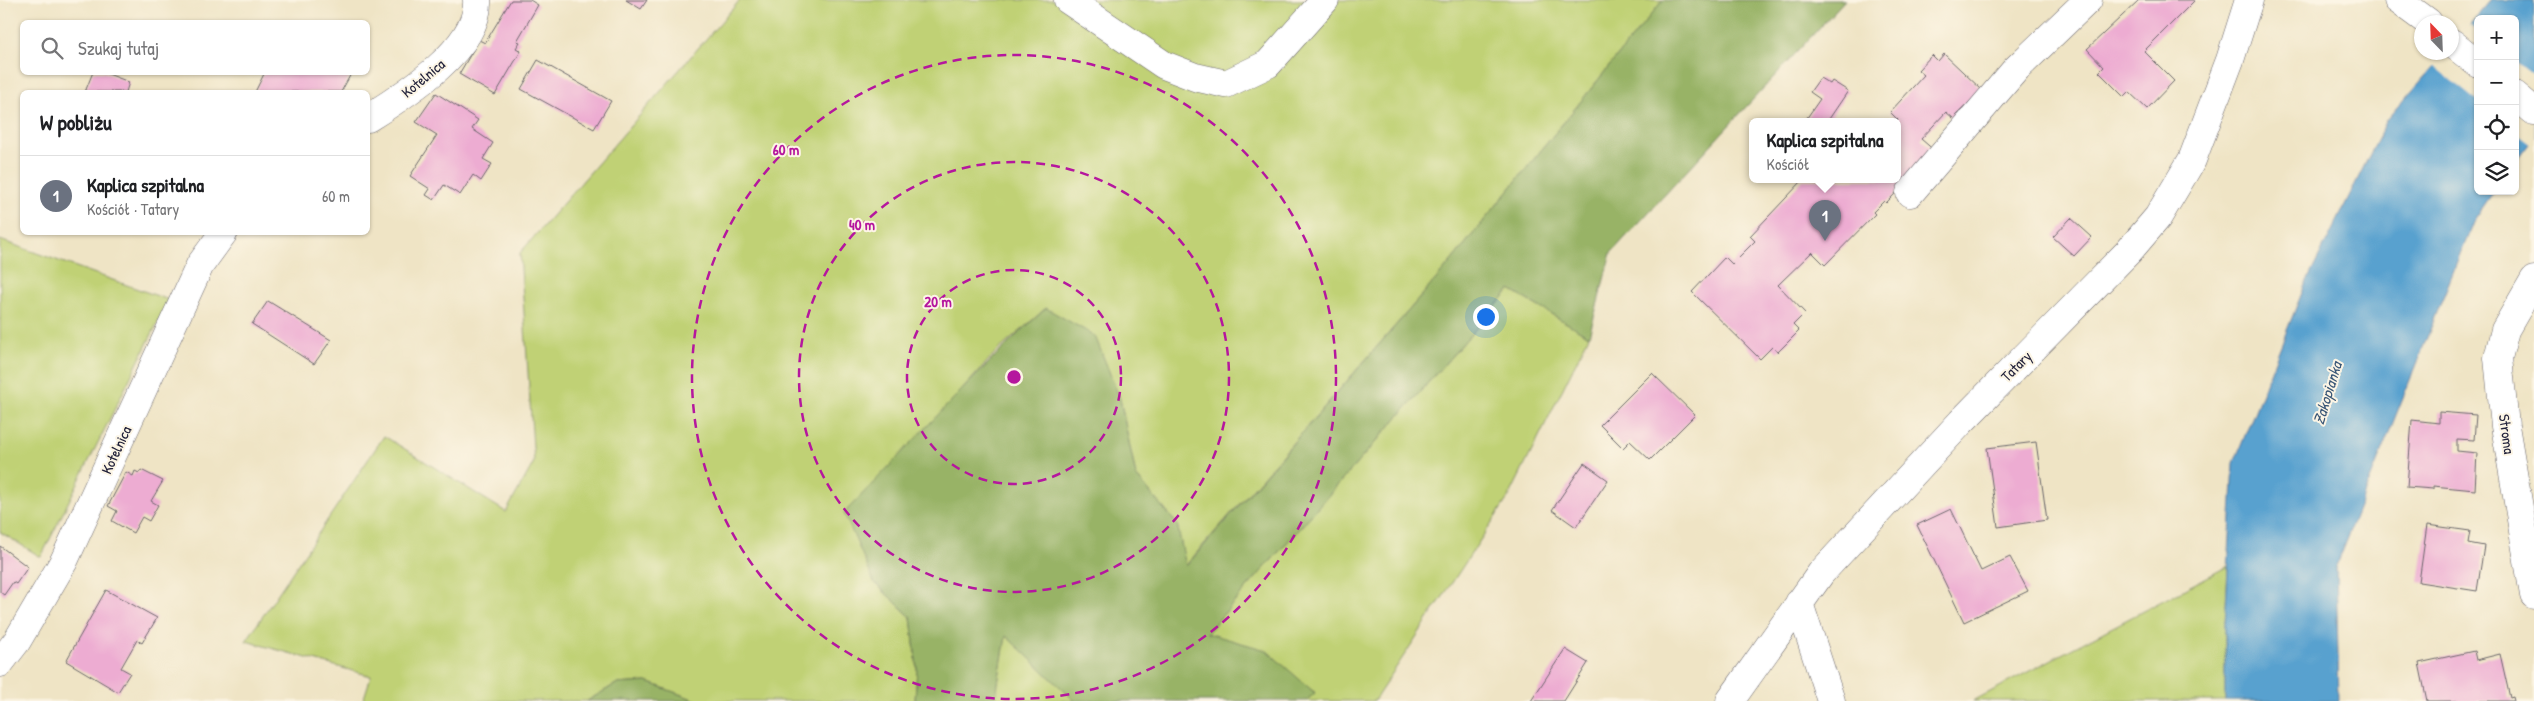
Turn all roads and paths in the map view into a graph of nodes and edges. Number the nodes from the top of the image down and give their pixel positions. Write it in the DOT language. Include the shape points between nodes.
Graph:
graph roads {
  1 [pos="477,0"];
  2 [pos="1068,0"];
  3 [pos="1324,0"];
  4 [pos="2088,0"];
  5 [pos="2249,0"];
  6 [pos="2459,48"];
  7 [pos="2474,61"];
  8 [pos="2519,98"];
  9 [pos="2534,111"];
  10 [pos="370,117"];
  11 [pos="1910,193"];
  12 [pos="222,235"];
  13 [pos="2534,280"];
  14 [pos="2534,595"];
  15 [pos="1799,603"];
  16 [pos="0,663"];
  17 [pos="1730,701"];
  18 [pos="1831,701"];
  1 -- 10 [label="street, Kotelnica" via="475,16 437,70"];
  2 -- 3 [label="street" via="1164,65 1226,84 1268,64"];
  4 -- 11 [label="street" via="2016,69"];
  5 -- 15 [label="street, Tatary" via="2192,160 2158,217 2129,251 1961,422 1821,573"];
  6 -- 7 [label="street"];
  8 -- 9 [label="street"];
  12 -- 16 [label="street, Kotelnica" via="200,266 64,561 17,641"];
  13 -- 14 [label="street, Stroma" via="2504,330 2498,358 2505,426"];
  15 -- 17 [label="street, Tatary"];
  15 -- 18 [label="street"];
}
